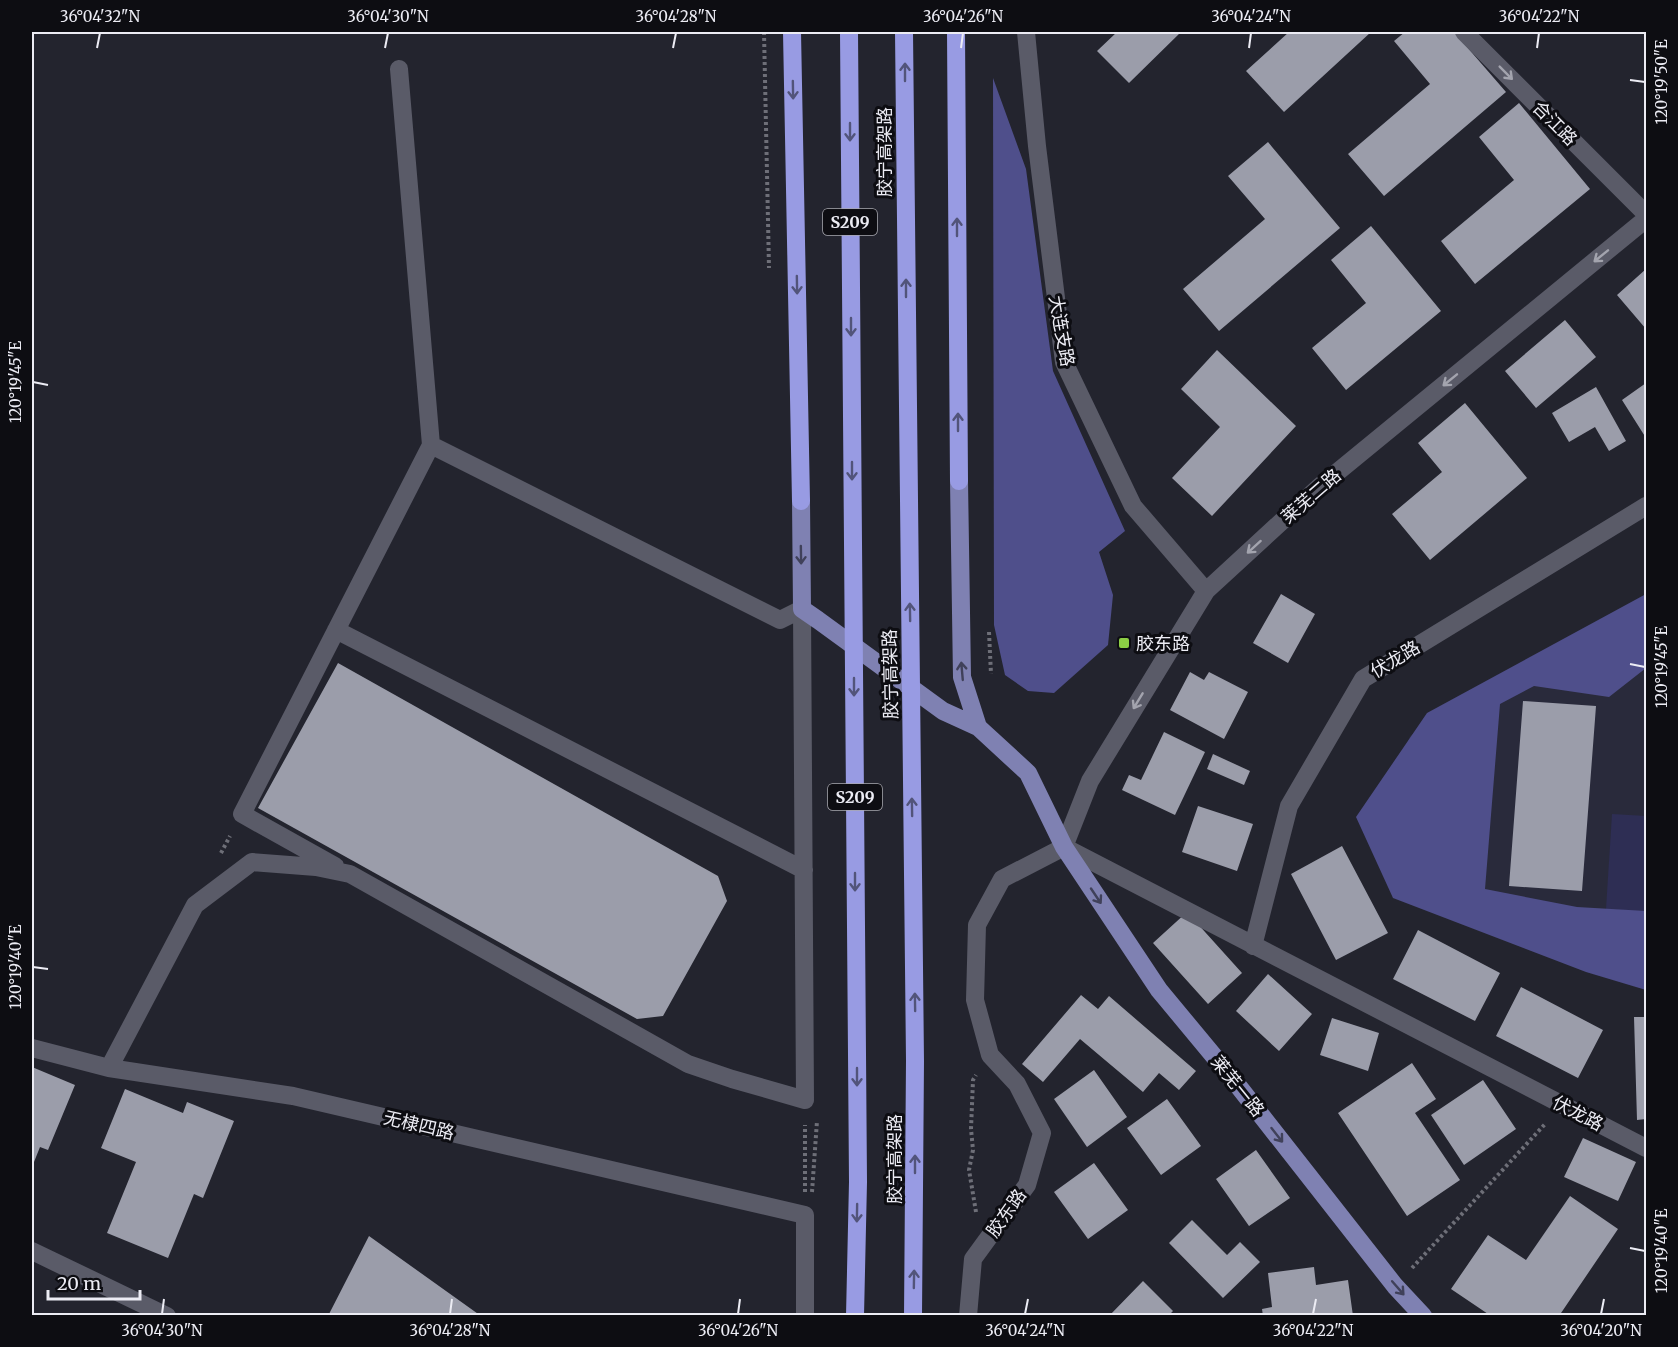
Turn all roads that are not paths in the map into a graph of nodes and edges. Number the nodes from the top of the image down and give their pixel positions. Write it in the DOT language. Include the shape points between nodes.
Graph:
graph roads {
  1 [pos="792,32"];
  2 [pos="849,32"];
  3 [pos="904,32"];
  4 [pos="957,32"];
  5 [pos="1026,32"];
  6 [pos="1464,32"];
  7 [pos="399,69"];
  8 [pos="1647,214"];
  9 [pos="1647,219"];
  10 [pos="431,445"];
  11 [pos="958,481"];
  12 [pos="801,501"];
  13 [pos="1647,506"];
  14 [pos="1206,591"];
  15 [pos="802,609"];
  16 [pos="336,630"];
  17 [pos="978,727"];
  18 [pos="1064,847"];
  19 [pos="804,870"];
  20 [pos="350,874"];
  21 [pos="1253,946"];
  22 [pos="32,1048"];
  23 [pos="109,1068"];
  24 [pos="1647,1148"];
  25 [pos="32,1251"];
  26 [pos="167,1316"];
  27 [pos="805,1316"];
  28 [pos="855,1316"];
  29 [pos="913,1316"];
  30 [pos="968,1316"];
  31 [pos="1423,1316"];
  1 -- 12 [label="highway, one-way"];
  2 -- 28 [label="highway, 胶宁高架路 / S209, one-way" via="858,1182"];
  29 -- 3 [label="highway, 胶宁高架路, one-way" via="915,1061"];
  11 -- 4 [label="highway, one-way"];
  5 -- 14 [label="street, 大连支路" via="1064,362 1133,506"];
  6 -- 8 [label="street, 合江路, one-way"];
  7 -- 10 [label="street"];
  9 -- 14 [label="street, 莱芜二路, one-way" via="1318,488"];
  10 -- 15 [label="street" via="780,620"];
  10 -- 16 [label="street"];
  17 -- 11 [label="main road, one-way" via="962,677"];
  12 -- 15 [label="main road, one-way"];
  13 -- 21 [label="street, 伏龙路" via="1363,679 1289,806"];
  14 -- 18 [label="street, 莱芜二路, one-way" via="1090,781"];
  15 -- 17 [label="main road" via="943,711"];
  15 -- 19 [label="street"];
  16 -- 19 [label="street"];
  16 -- 20 [label="street" via="242,814"];
  17 -- 18 [label="main road, 莱芜一路" via="1028,773"];
  18 -- 21 [label="street, 伏龙路"];
  18 -- 30 [label="street, 胶东路" via="1002,879 977,925 975,1000 990,1055 1017,1084 1042,1133 1027,1185 973,1259"];
  18 -- 31 [label="main road, 莱芜一路, one-way" via="1159,990"];
  19 -- 20 [label="street" via="805,1100 688,1064"];
  20 -- 23 [label="street" via="252,862 195,905"];
  21 -- 24 [label="street, 伏龙路"];
  22 -- 23 [label="street, 无棣四路"];
  23 -- 27 [label="street, 无棣四路" via="293,1096 805,1215"];
  25 -- 26 [label="street"];
}
